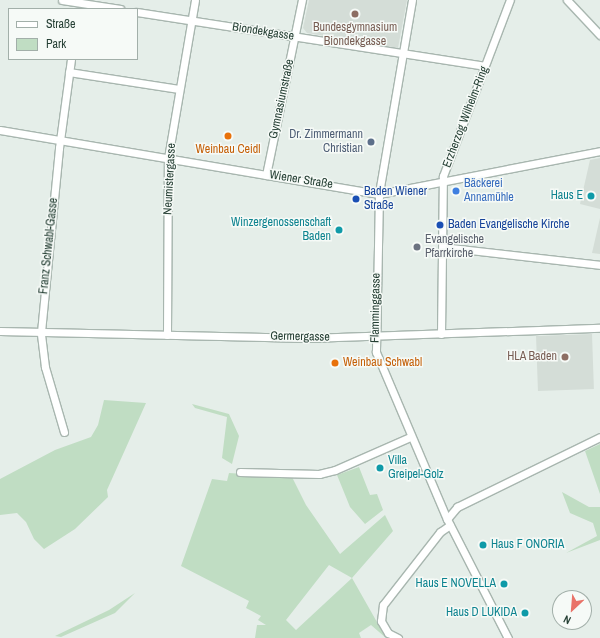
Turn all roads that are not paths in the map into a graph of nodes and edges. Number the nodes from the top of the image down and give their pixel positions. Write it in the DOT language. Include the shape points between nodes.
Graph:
graph roads {
  1 [pos="62,0"];
  2 [pos="195,0"];
  3 [pos="302,0"];
  4 [pos="412,0"];
  5 [pos="510,0"];
  6 [pos="567,0"];
  7 [pos="79,6"];
  8 [pos="106,8"];
  9 [pos="138,12"];
  10 [pos="191,20"];
  11 [pos="600,35"];
  12 [pos="294,37"];
  13 [pos="402,53"];
  14 [pos="71,60"];
  15 [pos="484,66"];
  16 [pos="69,72"];
  17 [pos="179,89"];
  18 [pos="0,130"];
  19 [pos="60,141"];
  20 [pos="600,151"];
  21 [pos="168,158"];
  22 [pos="266,175"];
  23 [pos="443,183"];
  24 [pos="379,194"];
  25 [pos="443,247"];
  26 [pos="600,265"];
  27 [pos="600,328"];
  28 [pos="0,331"];
  29 [pos="41,332"];
  30 [pos="441,334"];
  31 [pos="167,335"];
  32 [pos="374,337"];
  33 [pos="64,432"];
  34 [pos="410,437"];
  35 [pos="600,437"];
  36 [pos="240,472"];
  37 [pos="448,522"];
  38 [pos="398,638"];
  39 [pos="508,638"];
  1 -- 7 [label="street"];
  2 -- 10 [label="street, Neumistergasse"];
  3 -- 12 [label="street, Gymnasiumstraße"];
  4 -- 13 [label="street, Flamminggasse"];
  5 -- 15 [label="street, Erzherzog Wilhelm-Ring"];
  6 -- 11 [label="street"];
  7 -- 8 [label="street"];
  9 -- 10 [label="street, Biondekgasse"];
  10 -- 12 [label="street, Biondekgasse"];
  10 -- 17 [label="street, Neumistergasse"];
  12 -- 13 [label="street, Biondekgasse"];
  12 -- 22 [label="street, Gymnasiumstraße"];
  13 -- 15 [label="street, Biondekgasse"];
  13 -- 24 [label="street, Flamminggasse"];
  14 -- 16 [label="street, Franz Schwabl-Gasse"];
  15 -- 23 [label="street, Erzherzog Wilhelm-Ring" via="443,176"];
  16 -- 17 [label="street"];
  16 -- 19 [label="street, Franz Schwabl-Gasse"];
  17 -- 21 [label="street, Neumistergasse"];
  18 -- 19 [label="street, Wiener Straße"];
  19 -- 21 [label="street, Wiener Straße"];
  19 -- 29 [label="street, Franz Schwabl-Gasse"];
  20 -- 23 [label="street, Wiener Straße"];
  21 -- 22 [label="street, Wiener Straße"];
  21 -- 31 [label="street, Neumistergasse"];
  22 -- 24 [label="street, Wiener Straße"];
  23 -- 24 [label="street, Wiener Straße"];
  23 -- 25 [label="street, Erzherzog Wilhelm-Ring"];
  24 -- 32 [label="street, Flamminggasse"];
  25 -- 26 [label="street"];
  25 -- 30 [label="street, Erzherzog Wilhelm-Ring"];
  27 -- 30 [label="street, Germergasse"];
  28 -- 29 [label="street, Germergasse"];
  29 -- 31 [label="street, Germergasse"];
  29 -- 33 [label="street, Franz Schwabl-Gasse" via="45,367"];
  30 -- 32 [label="street, Germergasse"];
  31 -- 32 [label="street, Germergasse"];
  32 -- 34 [label="street, Flamminggasse" via="376,352"];
  34 -- 36 [label="street" via="335,470 319,474"];
  34 -- 37 [label="street, Flamminggasse"];
  35 -- 37 [label="street" via="457,507"];
  37 -- 38 [label="street" via="383,605 381,620 388,633"];
  37 -- 39 [label="street, Flamminggasse"];
}
